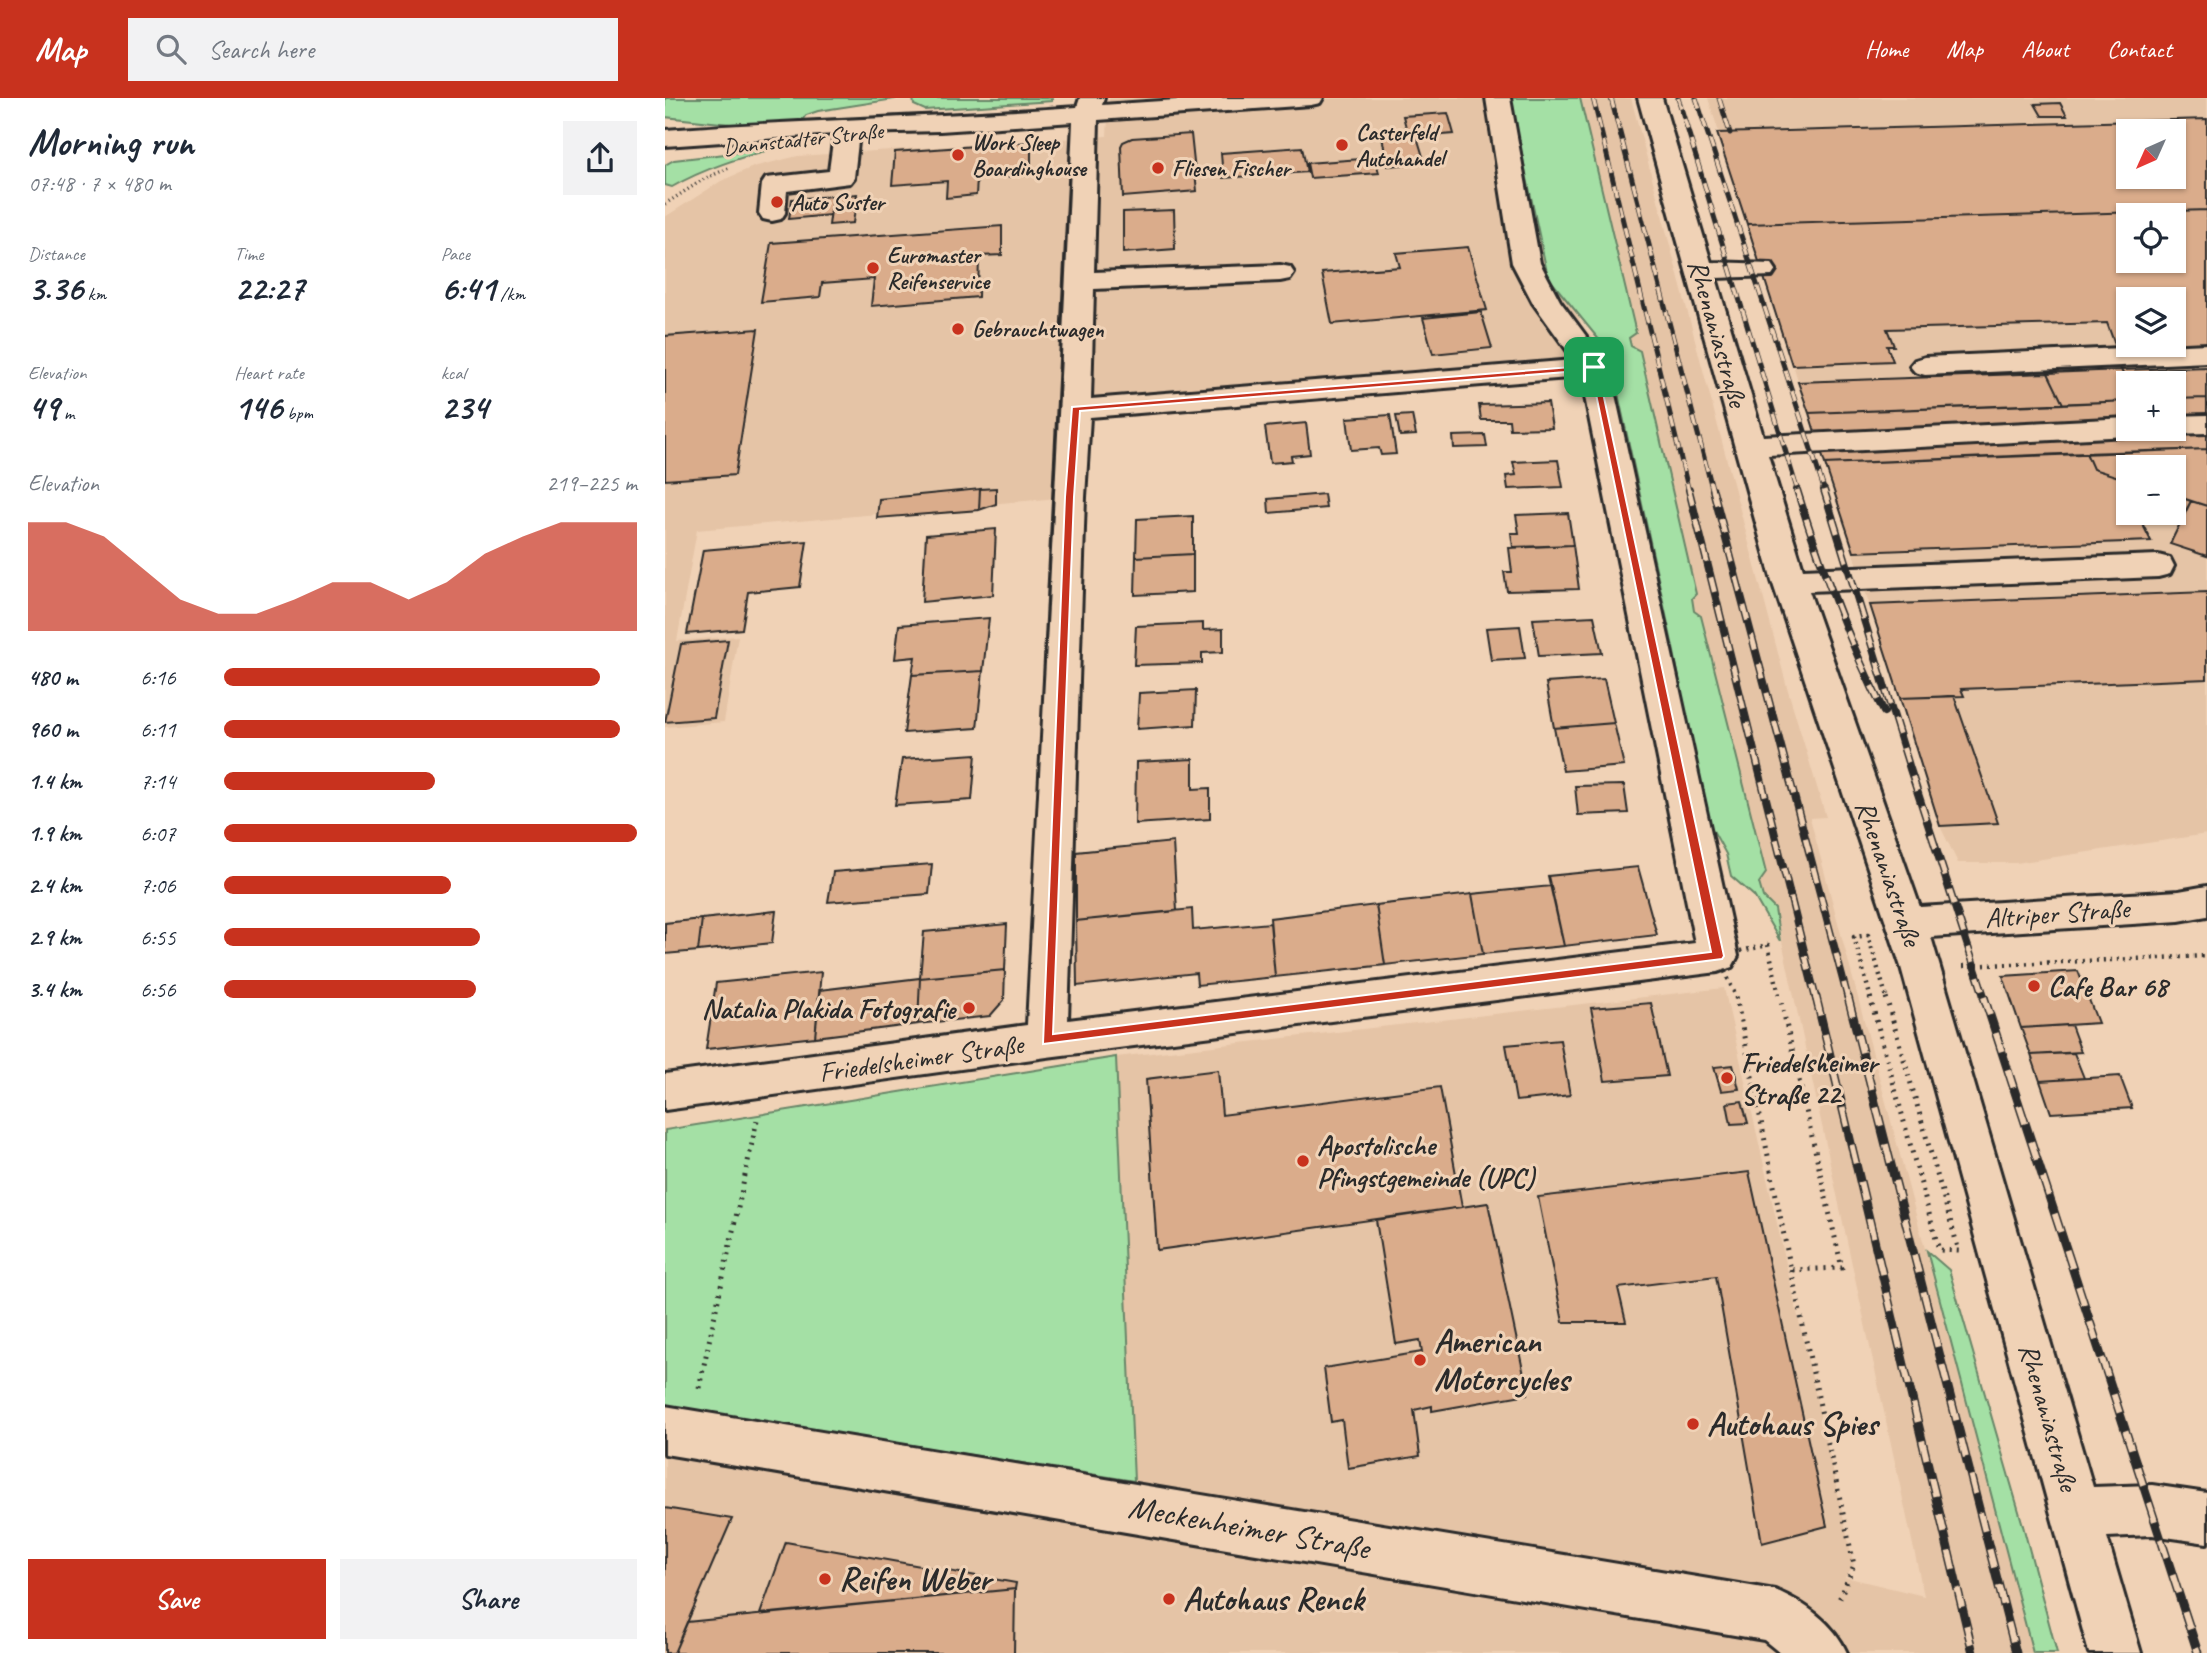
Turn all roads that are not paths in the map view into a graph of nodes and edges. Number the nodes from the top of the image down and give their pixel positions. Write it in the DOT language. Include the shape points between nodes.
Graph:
graph roads {
  1 [pos="1311,98"];
  2 [pos="1497,98"];
  3 [pos="1650,98"];
  4 [pos="1089,107"];
  5 [pos="665,124"];
  6 [pos="847,130"];
  7 [pos="718,134"];
  8 [pos="666,149"];
  9 [pos="772,214"];
  10 [pos="1762,270"];
  11 [pos="1700,271"];
  12 [pos="1280,273"];
  13 [pos="1079,281"];
  14 [pos="2207,354"];
  15 [pos="1925,366"];
  16 [pos="1594,367"];
  17 [pos="1076,409"];
  18 [pos="2206,424"];
  19 [pos="2186,425"];
  20 [pos="2116,428"];
  21 [pos="1750,446"];
  22 [pos="2158,566"];
  23 [pos="1789,581"];
  24 [pos="2207,901"];
  25 [pos="1906,923"];
  26 [pos="1047,1040"];
  27 [pos="665,1092"];
  28 [pos="677,1431"];
  29 [pos="2075,1513"];
  30 [pos="2207,1518"];
  31 [pos="1819,1651"];
  32 [pos="2115,1653"];
  1 -- 4 [label="street, Dannstadter Straße"];
  2 -- 16 [label="street" via="1527,263 1547,303"];
  3 -- 11 [label="street, Rhenaniastraße"];
  4 -- 6 [label="street, Dannstadter Straße"];
  4 -- 13 [label="street"];
  5 -- 7 [label="street"];
  6 -- 7 [label="street, Dannstadter Straße"];
  6 -- 8 [label="street, Dannstadter Straße"];
  6 -- 9 [label="street" via="841,178 775,184"];
  7 -- 8 [label="street, Dannstadter Straße"];
  10 -- 11 [label="street"];
  11 -- 21 [label="street, Rhenaniastraße"];
  12 -- 13 [label="street"];
  13 -- 17 [label="street"];
  14 -- 15 [label="street"];
  16 -- 17 [label="street"];
  16 -- 26 [label="street, Friedelsheimer Straße" via="1718,956"];
  17 -- 26 [label="street"];
  18 -- 19 [label="street"];
  20 -- 21 [label="street"];
  21 -- 23 [label="street, Rhenaniastraße"];
  22 -- 23 [label="street"];
  23 -- 25 [label="street, Rhenaniastraße"];
  24 -- 25 [label="street, Altriper Straße"];
  25 -- 29 [label="street, Rhenaniastraße"];
  26 -- 27 [label="street, Friedelsheimer Straße"];
  28 -- 31 [label="street, Meckenheimer Straße" via="1775,1616"];
  29 -- 30 [label="street" via="2152,1510"];
  29 -- 32 [label="street, Rhenaniastraße"];
}
